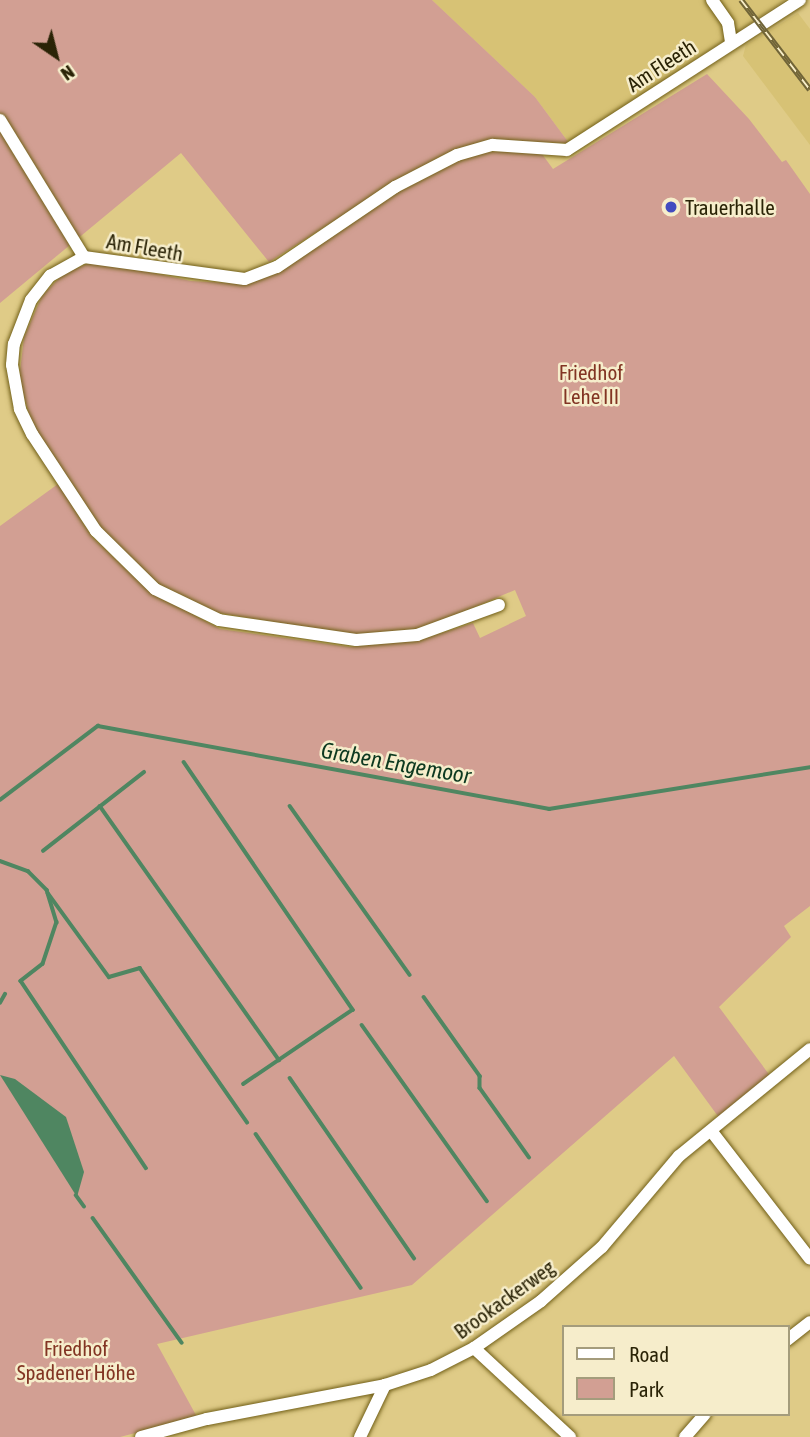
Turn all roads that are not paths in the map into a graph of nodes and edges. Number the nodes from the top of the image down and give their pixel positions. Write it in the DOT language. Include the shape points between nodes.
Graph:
graph roads {
  1 [pos="712,0"];
  2 [pos="800,0"];
  3 [pos="731,43"];
  4 [pos="0,120"];
  5 [pos="84,257"];
  6 [pos="499,605"];
  7 [pos="810,1049"];
  8 [pos="712,1132"];
  9 [pos="810,1259"];
  10 [pos="810,1322"];
  11 [pos="789,1338"];
  12 [pos="474,1348"];
  13 [pos="385,1385"];
  14 [pos="703,1416"];
  15 [pos="141,1437"];
  16 [pos="360,1437"];
  17 [pos="570,1437"];
  18 [pos="685,1437"];
  1 -- 3 [label="street" via="728,23"];
  2 -- 3 [label="street, Am Fleeth"];
  3 -- 5 [label="street, Am Fleeth" via="567,150 493,145 457,155 395,187 277,267 245,279"];
  4 -- 5 [label="street"];
  5 -- 6 [label="street, Am Fleeth" via="50,276 31,300 14,344 14,380 32,434 63,484 96,531 155,589 219,620 356,640 417,635"];
  7 -- 8 [label="street, Brookackerweg"];
  8 -- 9 [label="street"];
  8 -- 12 [label="street, Brookackerweg" via="679,1156 602,1247 541,1301"];
  10 -- 11 [label="street"];
  12 -- 13 [label="street, Brookackerweg" via="431,1370"];
  12 -- 17 [label="street"];
  13 -- 15 [label="street, Brookackerweg" via="207,1419"];
  13 -- 16 [label="street"];
  14 -- 18 [label="street"];
}
